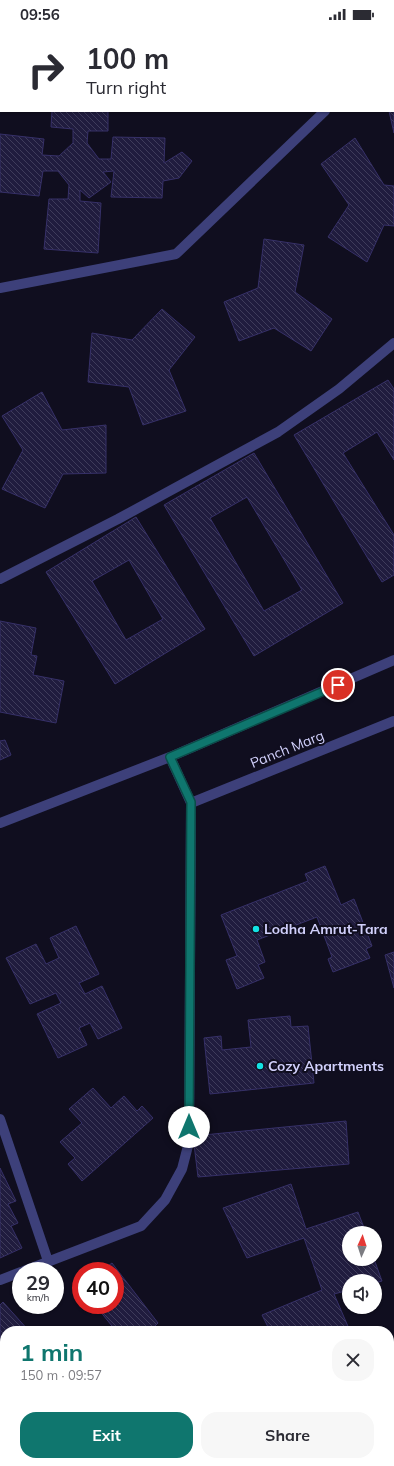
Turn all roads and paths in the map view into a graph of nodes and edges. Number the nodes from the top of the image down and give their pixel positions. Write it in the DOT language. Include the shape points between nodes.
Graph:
graph roads {
  1 [pos="324,112"];
  2 [pos="0,288"];
  3 [pos="394,343"];
  4 [pos="0,579"];
  5 [pos="394,660"];
  6 [pos="394,721"];
  7 [pos="170,757"];
  8 [pos="191,802"];
  9 [pos="0,823"];
  10 [pos="0,1119"];
  11 [pos="48,1261"];
  12 [pos="12,1276"];
  13 [pos="0,1280"];
  1 -- 2 [label="street" via="176,254"];
  3 -- 4 [label="street" via="339,389 278,432 118,519"];
  5 -- 7 [label="street"];
  6 -- 8 [label="street, Panch Marg"];
  7 -- 8 [label="street"];
  7 -- 9 [label="street"];
  8 -- 11 [label="street" via="189,1142 182,1169 165,1200 141,1226"];
  10 -- 11 [label="street"];
  12 -- 13 [label="street"];
}
